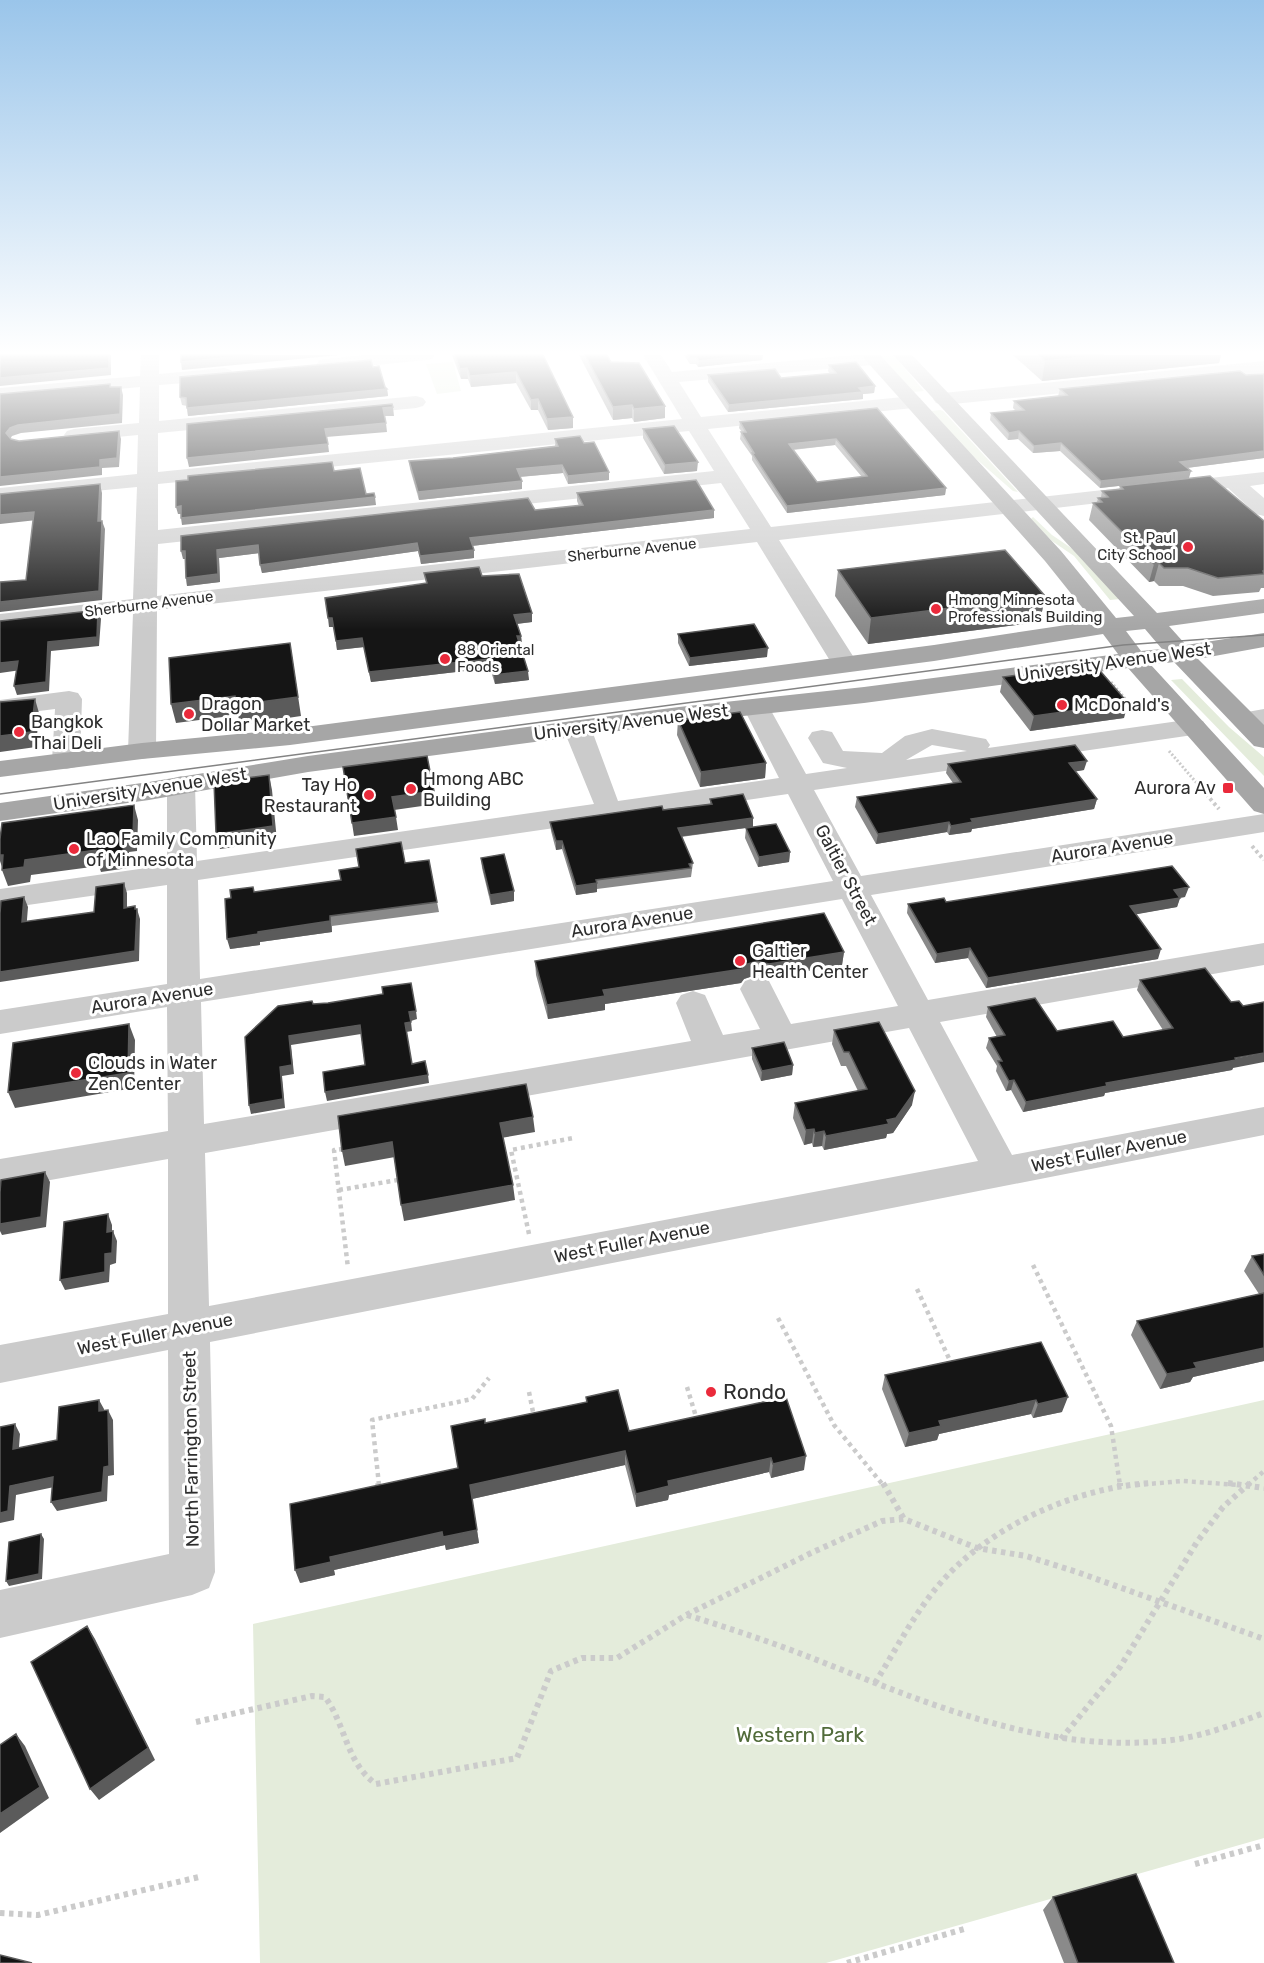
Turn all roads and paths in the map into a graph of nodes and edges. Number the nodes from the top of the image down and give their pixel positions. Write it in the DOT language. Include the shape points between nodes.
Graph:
graph roads {
  1 [pos="150,447"];
  2 [pos="348,447"];
  3 [pos="710,447"];
  4 [pos="954,447"];
  5 [pos="988,447"];
  6 [pos="728,476"];
  7 [pos="1264,478"];
  8 [pos="149,479"];
  9 [pos="1232,481"];
  10 [pos="0,494"];
  11 [pos="1041,503"];
  12 [pos="1009,507"];
  13 [pos="1264,509"];
  14 [pos="766,535"];
  15 [pos="147,538"];
  16 [pos="145,604"];
  17 [pos="1264,606"];
  18 [pos="0,621"];
  19 [pos="1153,621"];
  20 [pos="1110,626"];
  21 [pos="1264,640"];
  22 [pos="1180,654"];
  23 [pos="1134,660"];
  24 [pos="845,664"];
  25 [pos="1100,664"];
  26 [pos="756,707"];
  27 [pos="0,708"];
  28 [pos="1255,719"];
  29 [pos="1193,727"];
  30 [pos="577,728"];
  31 [pos="1145,733"];
  32 [pos="822,738"];
  33 [pos="1264,740"];
  34 [pos="142,751"];
  35 [pos="66,761"];
  36 [pos="0,769"];
  37 [pos="797,784"];
  38 [pos="181,786"];
  39 [pos="605,799"];
  40 [pos="1264,805"];
  41 [pos="0,812"];
  42 [pos="1250,825"];
  43 [pos="1264,860"];
  44 [pos="183,873"];
  45 [pos="852,888"];
  46 [pos="0,899"];
  47 [pos="1264,954"];
  48 [pos="757,989"];
  49 [pos="184,992"];
  50 [pos="693,1003"];
  51 [pos="919,1014"];
  52 [pos="0,1022"];
  53 [pos="781,1038"];
  54 [pos="712,1050"];
  55 [pos="1264,1121"];
  56 [pos="186,1132"];
  57 [pos="573,1138"];
  58 [pos="344,1149"];
  59 [pos="0,1158"];
  60 [pos="1002,1172"];
  61 [pos="0,1174"];
  62 [pos="398,1180"];
  63 [pos="339,1190"];
  64 [pos="535,1261"];
  65 [pos="1034,1265"];
  66 [pos="917,1289"];
  67 [pos="351,1296"];
  68 [pos="778,1318"];
  69 [pos="189,1328"];
  70 [pos="0,1364"];
  71 [pos="956,1374"];
  72 [pos="489,1378"];
  73 [pos="687,1387"];
  74 [pos="529,1392"];
  75 [pos="536,1427"];
  76 [pos="700,1429"];
  77 [pos="1264,1471"];
  78 [pos="1247,1485"];
  79 [pos="1120,1486"];
  80 [pos="1264,1488"];
  81 [pos="380,1499"];
  82 [pos="904,1519"];
  83 [pos="977,1548"];
  84 [pos="1159,1603"];
  85 [pos="0,1614"];
  86 [pos="686,1615"];
  87 [pos="1264,1639"];
  88 [pos="875,1683"];
  89 [pos="1264,1713"];
  90 [pos="196,1722"];
  91 [pos="1061,1739"];
  92 [pos="1264,1845"];
  93 [pos="1195,1864"];
  94 [pos="199,1877"];
  95 [pos="0,1913"];
  96 [pos="968,1929"];
  97 [pos="847,1963"];
  1 -- 8 [label="street"];
  2 -- 8 [label="street"];
  3 -- 6 [label="street"];
  4 -- 12 [label="main road"];
  5 -- 11 [label="main road"];
  6 -- 14 [label="street"];
  6 -- 15 [label="street"];
  7 -- 9 [label="street, Sherburne Avenue"];
  8 -- 10 [label="street"];
  8 -- 15 [label="street"];
  9 -- 11 [label="street, Sherburne Avenue"];
  9 -- 13 [label="street"];
  11 -- 12 [label="street, Sherburne Avenue"];
  11 -- 19 [label="main road"];
  12 -- 14 [label="street, Sherburne Avenue"];
  12 -- 20 [label="main road"];
  14 -- 16 [label="street, Sherburne Avenue"];
  14 -- 24 [label="street"];
  15 -- 16 [label="street"];
  16 -- 18 [label="street, Sherburne Avenue"];
  16 -- 34 [label="street"];
  17 -- 19 [label="main road, University Avenue West"];
  19 -- 20 [label="main road, University Avenue West"];
  19 -- 22 [label="main road"];
  20 -- 23 [label="main road"];
  20 -- 24 [label="main road, University Avenue West"];
  21 -- 22 [label="main road, University Avenue West"];
  22 -- 23 [label="main road, University Avenue West"];
  22 -- 28 [label="main road"];
  23 -- 25 [label="main road, University Avenue West"];
  23 -- 29 [label="main road"];
  24 -- 34 [label="main road, University Avenue West" via="290,737"];
  25 -- 26 [label="main road, University Avenue West"];
  25 -- 31 [label="path"];
  26 -- 30 [label="main road, University Avenue West"];
  26 -- 37 [label="street, Galtier Street"];
  27 -- 35 [label="street" via="69,699"];
  28 -- 33 [label="main road"];
  29 -- 31 [label="street"];
  29 -- 40 [label="main road"];
  30 -- 38 [label="main road, University Avenue West" via="308,764"];
  30 -- 39 [label="street"];
  31 -- 32 [label="street" via="1101,727 862,761 833,757"];
  31 -- 37 [label="street"];
  31 -- 42 [label="path"];
  34 -- 35 [label="main road, University Avenue West"];
  35 -- 36 [label="main road, University Avenue West"];
  37 -- 44 [label="street"];
  37 -- 45 [label="street, Galtier Street"];
  38 -- 41 [label="main road, University Avenue West"];
  38 -- 44 [label="street, North Farrington Street"];
  42 -- 43 [label="path"];
  42 -- 45 [label="street, Aurora Avenue"];
  44 -- 46 [label="street"];
  44 -- 49 [label="street, North Farrington Street"];
  45 -- 49 [label="street, Aurora Avenue"];
  45 -- 51 [label="street, Galtier Street"];
  47 -- 51 [label="street"];
  48 -- 53 [label="street"];
  49 -- 52 [label="street, Aurora Avenue"];
  49 -- 56 [label="street, North Farrington Street"];
  50 -- 54 [label="street"];
  51 -- 53 [label="street"];
  51 -- 60 [label="street, Galtier Street"];
  53 -- 54 [label="street"];
  54 -- 56 [label="street"];
  55 -- 60 [label="street, West Fuller Avenue"];
  56 -- 59 [label="street" via="43,1146"];
  56 -- 61 [label="street"];
  56 -- 69 [label="street, North Farrington Street"];
  57 -- 64 [label="path" via="511,1150"];
  58 -- 63 [label="path" via="334,1150"];
  60 -- 64 [label="street, West Fuller Avenue"];
  62 -- 63 [label="path"];
  63 -- 67 [label="path"];
  64 -- 67 [label="street, West Fuller Avenue"];
  65 -- 79 [label="path" via="1111,1426"];
  66 -- 71 [label="path"];
  67 -- 69 [label="street, West Fuller Avenue"];
  68 -- 82 [label="path" via="834,1425 880,1479"];
  69 -- 70 [label="street, West Fuller Avenue"];
  69 -- 85 [label="street, North Farrington Street" via="192,1572"];
  72 -- 81 [label="path" via="472,1398 372,1420"];
  73 -- 76 [label="path"];
  74 -- 75 [label="path"];
  77 -- 78 [label="path"];
  78 -- 79 [label="path" via="1180,1482"];
  78 -- 80 [label="path"];
  78 -- 84 [label="path" via="1216,1516"];
  79 -- 83 [label="path" via="1087,1493 1032,1514"];
  82 -- 83 [label="path"];
  82 -- 86 [label="path" via="882,1521 861,1530"];
  83 -- 84 [label="path" via="1026,1556"];
  83 -- 88 [label="path" via="938,1587"];
  84 -- 87 [label="path"];
  84 -- 91 [label="path" via="1120,1666"];
  86 -- 88 [label="path"];
  86 -- 90 [label="path" via="617,1658 582,1658 551,1671 516,1758 376,1784 355,1767 336,1709 325,1697 312,1696"];
  88 -- 91 [label="path" via="979,1722"];
  89 -- 91 [label="path" via="1233,1725 1161,1741"];
  92 -- 93 [label="path"];
  94 -- 95 [label="path" via="38,1916"];
  96 -- 97 [label="path"];
}
